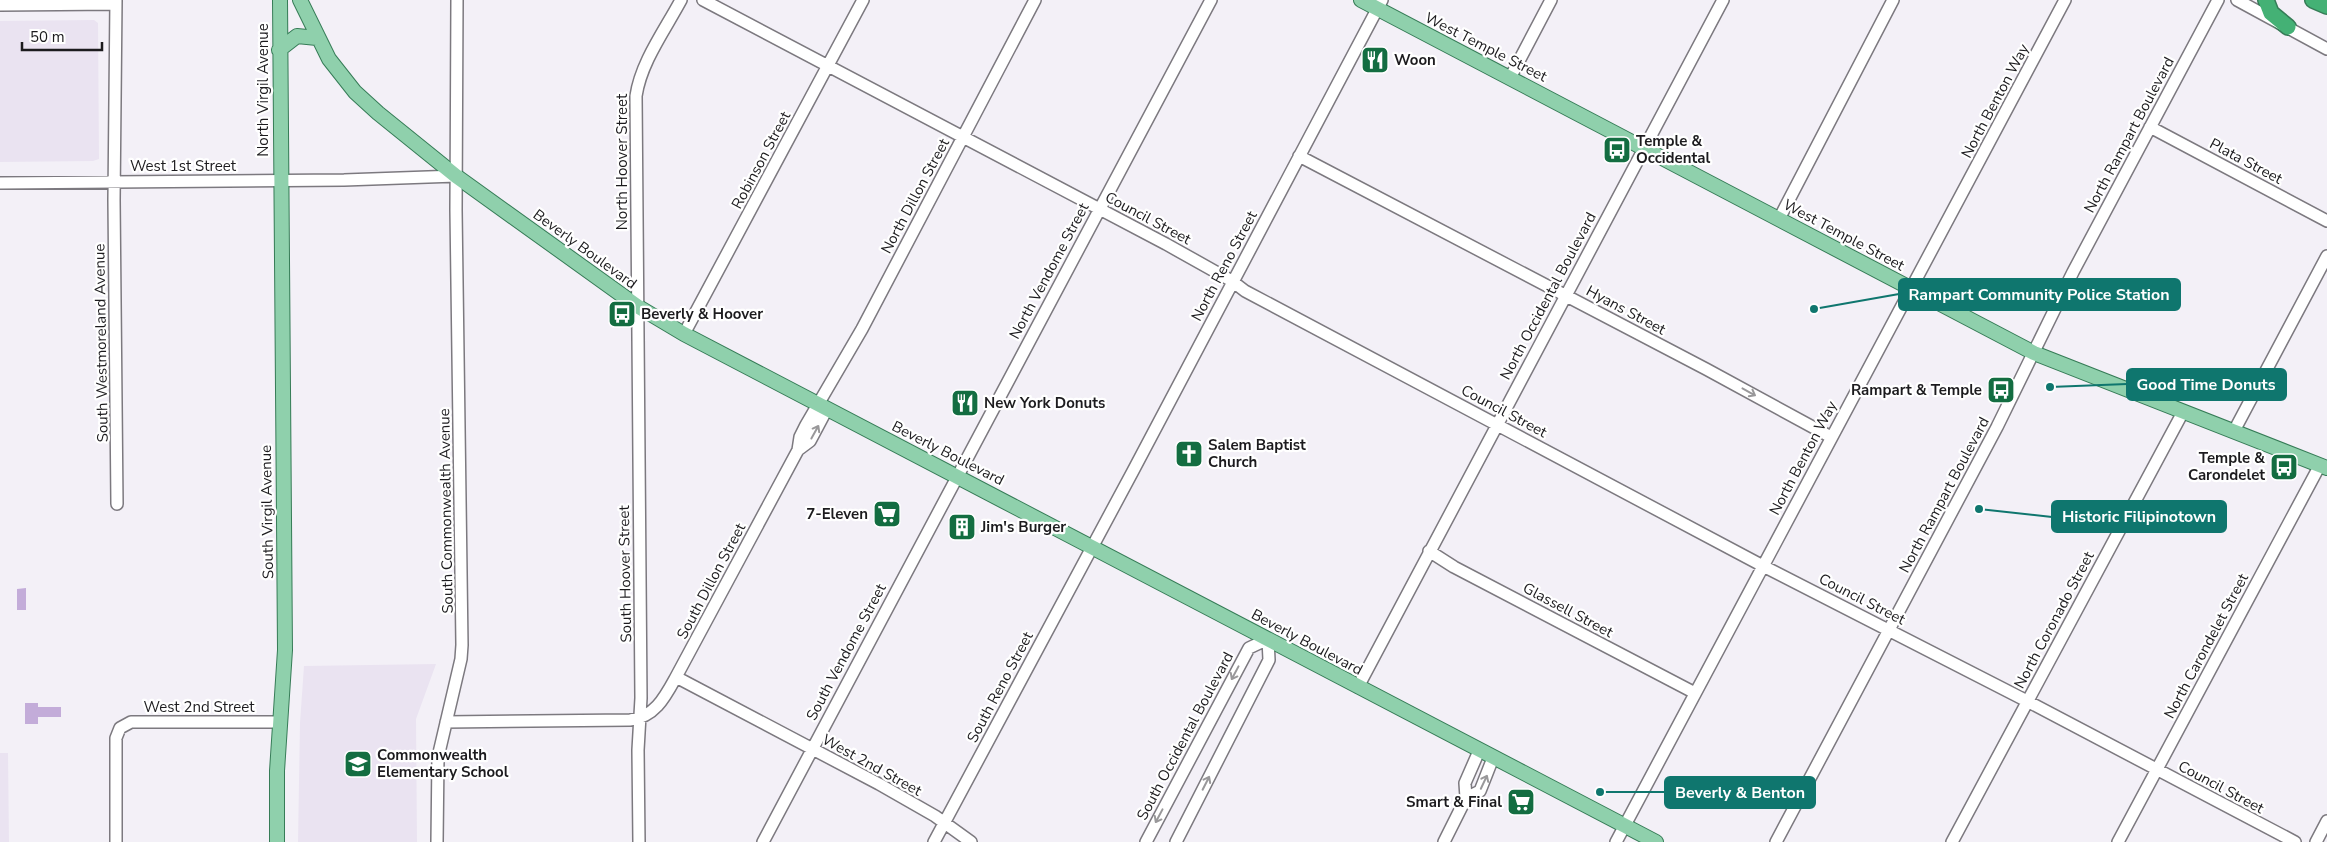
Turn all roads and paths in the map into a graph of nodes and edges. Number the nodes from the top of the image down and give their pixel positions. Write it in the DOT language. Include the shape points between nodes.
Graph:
graph roads {
  1 [pos="280,0"];
  2 [pos="300,0"];
  3 [pos="457,0"];
  4 [pos="681,0"];
  5 [pos="703,0"];
  6 [pos="863,0"];
  7 [pos="1035,0"];
  8 [pos="1210,0"];
  9 [pos="1361,0"];
  10 [pos="1551,0"];
  11 [pos="1723,0"];
  12 [pos="1894,0"];
  13 [pos="2065,0"];
  14 [pos="2218,0"];
  15 [pos="2237,0"];
  16 [pos="2266,0"];
  17 [pos="2313,0"];
  18 [pos="116,2"];
  19 [pos="1380,4"];
  20 [pos="0,5"];
  21 [pos="2327,6"];
  22 [pos="2288,28"];
  23 [pos="317,38"];
  24 [pos="2327,49"];
  25 [pos="279,50"];
  26 [pos="828,66"];
  27 [pos="1510,78"];
  28 [pos="2150,128"];
  29 [pos="963,138"];
  30 [pos="1643,148"];
  31 [pos="1299,156"];
  32 [pos="456,176"];
  33 [pos="280,180"];
  34 [pos="115,182"];
  35 [pos="0,183"];
  36 [pos="1099,209"];
  37 [pos="1779,219"];
  38 [pos="2327,221"];
  39 [pos="2326,264"];
  40 [pos="1232,281"];
  41 [pos="1910,289"];
  42 [pos="1565,295"];
  43 [pos="637,306"];
  44 [pos="684,334"];
  45 [pos="2034,353"];
  46 [pos="823,407"];
  47 [pos="2183,412"];
  48 [pos="1497,424"];
  49 [pos="2234,431"];
  50 [pos="1831,437"];
  51 [pos="2324,467"];
  52 [pos="956,476"];
  53 [pos="117,504"];
  54 [pos="1093,546"];
  55 [pos="1429,551"];
  56 [pos="1764,566"];
  57 [pos="1889,629"];
  58 [pos="1268,640"];
  59 [pos="676,677"];
  60 [pos="1358,687"];
  61 [pos="1695,694"];
  62 [pos="2027,701"];
  63 [pos="641,719"];
  64 [pos="280,722"];
  65 [pos="446,722"];
  66 [pos="812,749"];
  67 [pos="1479,751"];
  68 [pos="1493,758"];
  69 [pos="2156,769"];
  70 [pos="1466,798"];
  71 [pos="2327,821"];
  72 [pos="944,823"];
  73 [pos="1625,825"];
  74 [pos="116,842"];
  75 [pos="278,842"];
  76 [pos="437,842"];
  77 [pos="639,842"];
  78 [pos="763,842"];
  79 [pos="934,842"];
  80 [pos="971,842"];
  81 [pos="1146,842"];
  82 [pos="1176,842"];
  83 [pos="1444,842"];
  84 [pos="1616,842"];
  85 [pos="1656,842"];
  86 [pos="1776,842"];
  87 [pos="1952,842"];
  88 [pos="2118,842"];
  89 [pos="2295,842"];
  90 [pos="2316,842"];
  1 -- 25 [label="main road, North Virgil Avenue"];
  2 -- 23 [label="main road, Beverly Boulevard"];
  3 -- 32 [label="street, South Commonwealth Avenue"];
  4 -- 43 [label="street, North Hoover Street" via="646,64 636,96"];
  5 -- 26 [label="street, Council Street"];
  6 -- 26 [label="street, Robinson Street"];
  7 -- 29 [label="street, North Dillon Street"];
  8 -- 36 [label="street, North Vendome Street"];
  9 -- 19 [label="main road, West Temple Street"];
  10 -- 27 [label="street"];
  11 -- 30 [label="street, North Occidental Boulevard"];
  12 -- 37 [label="street"];
  13 -- 41 [label="street, North Benton Way"];
  14 -- 28 [label="street, North Rampart Boulevard"];
  15 -- 22 [label="street"];
  16 -- 22 [label="highway" via="2271,13"];
  17 -- 21 [label="highway"];
  18 -- 20 [label="street"];
  18 -- 34 [label="street, South Westmoreland Avenue"];
  19 -- 27 [label="main road, West Temple Street"];
  19 -- 31 [label="street, North Reno Street"];
  22 -- 24 [label="street"];
  23 -- 25 [label="main road" via="297,36"];
  23 -- 32 [label="main road, Beverly Boulevard" via="355,92"];
  25 -- 33 [label="main road, North Virgil Avenue"];
  26 -- 29 [label="street, Council Street"];
  26 -- 44 [label="street, Robinson Street"];
  27 -- 30 [label="main road, West Temple Street"];
  28 -- 38 [label="street, Plata Street"];
  28 -- 45 [label="street, North Rampart Boulevard"];
  29 -- 36 [label="street, Council Street"];
  29 -- 46 [label="street, North Dillon Street"];
  30 -- 37 [label="main road, West Temple Street"];
  30 -- 42 [label="street, North Occidental Boulevard"];
  31 -- 40 [label="street, North Reno Street"];
  31 -- 42 [label="street, Hyans Street"];
  32 -- 33 [label="street, West 1st Street"];
  32 -- 43 [label="main road, Beverly Boulevard"];
  32 -- 65 [label="street, South Commonwealth Avenue" via="462,659"];
  33 -- 34 [label="street, West 1st Street"];
  33 -- 64 [label="main road, South Virgil Avenue" via="284,650"];
  34 -- 35 [label="street, West 1st Street"];
  34 -- 53 [label="street, South Westmoreland Avenue"];
  36 -- 40 [label="street, Council Street"];
  36 -- 52 [label="street, North Vendome Street"];
  37 -- 41 [label="main road, West Temple Street"];
  39 -- 49 [label="street"];
  40 -- 48 [label="street, Council Street" via="1245,291"];
  40 -- 54 [label="street, North Reno Street"];
  41 -- 45 [label="main road, West Temple Street"];
  41 -- 50 [label="street, North Benton Way"];
  42 -- 48 [label="street, North Occidental Boulevard"];
  42 -- 50 [label="street, Hyans Street, one-way"];
  43 -- 44 [label="main road, Beverly Boulevard"];
  43 -- 63 [label="street, South Hoover Street"];
  44 -- 46 [label="main road, Beverly Boulevard"];
  45 -- 47 [label="main road, West Temple Street"];
  45 -- 57 [label="street, North Rampart Boulevard"];
  46 -- 52 [label="main road, Beverly Boulevard"];
  46 -- 59 [label="street, South Dillon Street" via="800,437 798,450"];
  47 -- 49 [label="main road, West Temple Street"];
  47 -- 62 [label="street, North Coronado Street"];
  48 -- 55 [label="street, North Occidental Boulevard"];
  48 -- 56 [label="street, Council Street"];
  49 -- 51 [label="main road, West Temple Street"];
  50 -- 56 [label="street, North Benton Way"];
  51 -- 69 [label="street, North Carondelet Street"];
  52 -- 54 [label="main road, Beverly Boulevard"];
  52 -- 66 [label="street, South Vendome Street"];
  54 -- 58 [label="main road, Beverly Boulevard"];
  54 -- 72 [label="street, South Reno Street"];
  55 -- 60 [label="street, North Occidental Boulevard"];
  55 -- 61 [label="street, Glassell Street"];
  56 -- 57 [label="street, Council Street"];
  56 -- 61 [label="street, North Benton Way"];
  57 -- 62 [label="street, Council Street"];
  57 -- 86 [label="street, North Rampart Boulevard"];
  58 -- 60 [label="main road, Beverly Boulevard"];
  58 -- 81 [label="street, South Occidental Boulevard, one-way" via="1249,648"];
  82 -- 58 [label="street, one-way" via="1269,660"];
  59 -- 63 [label="street, South Dillon Street" via="656,709"];
  59 -- 66 [label="street, West 2nd Street"];
  60 -- 67 [label="main road, Beverly Boulevard"];
  61 -- 73 [label="street, North Benton Way"];
  62 -- 69 [label="street, Council Street"];
  62 -- 87 [label="street, North Coronado Street"];
  63 -- 65 [label="street"];
  63 -- 77 [label="street, South Hoover Street"];
  64 -- 74 [label="street, West 2nd Street" via="131,722 120,728 116,738"];
  64 -- 75 [label="main road, South Virgil Avenue"];
  65 -- 76 [label="street, South Commonwealth Avenue" via="440,741 437,774"];
  66 -- 72 [label="street, West 2nd Street"];
  66 -- 78 [label="street, South Vendome Street"];
  67 -- 68 [label="main road, Beverly Boulevard"];
  67 -- 70 [label="street" via="1465,783"];
  70 -- 68 [label="street, one-way" via="1480,791"];
  68 -- 73 [label="main road, Beverly Boulevard"];
  69 -- 88 [label="street, North Carondelet Street"];
  69 -- 89 [label="street, Council Street"];
  70 -- 83 [label="street"];
  71 -- 90 [label="street"];
  72 -- 79 [label="street, South Reno Street"];
  72 -- 80 [label="street, West 2nd Street"];
  73 -- 84 [label="street, North Benton Way"];
  73 -- 85 [label="main road, Beverly Boulevard"];
}
